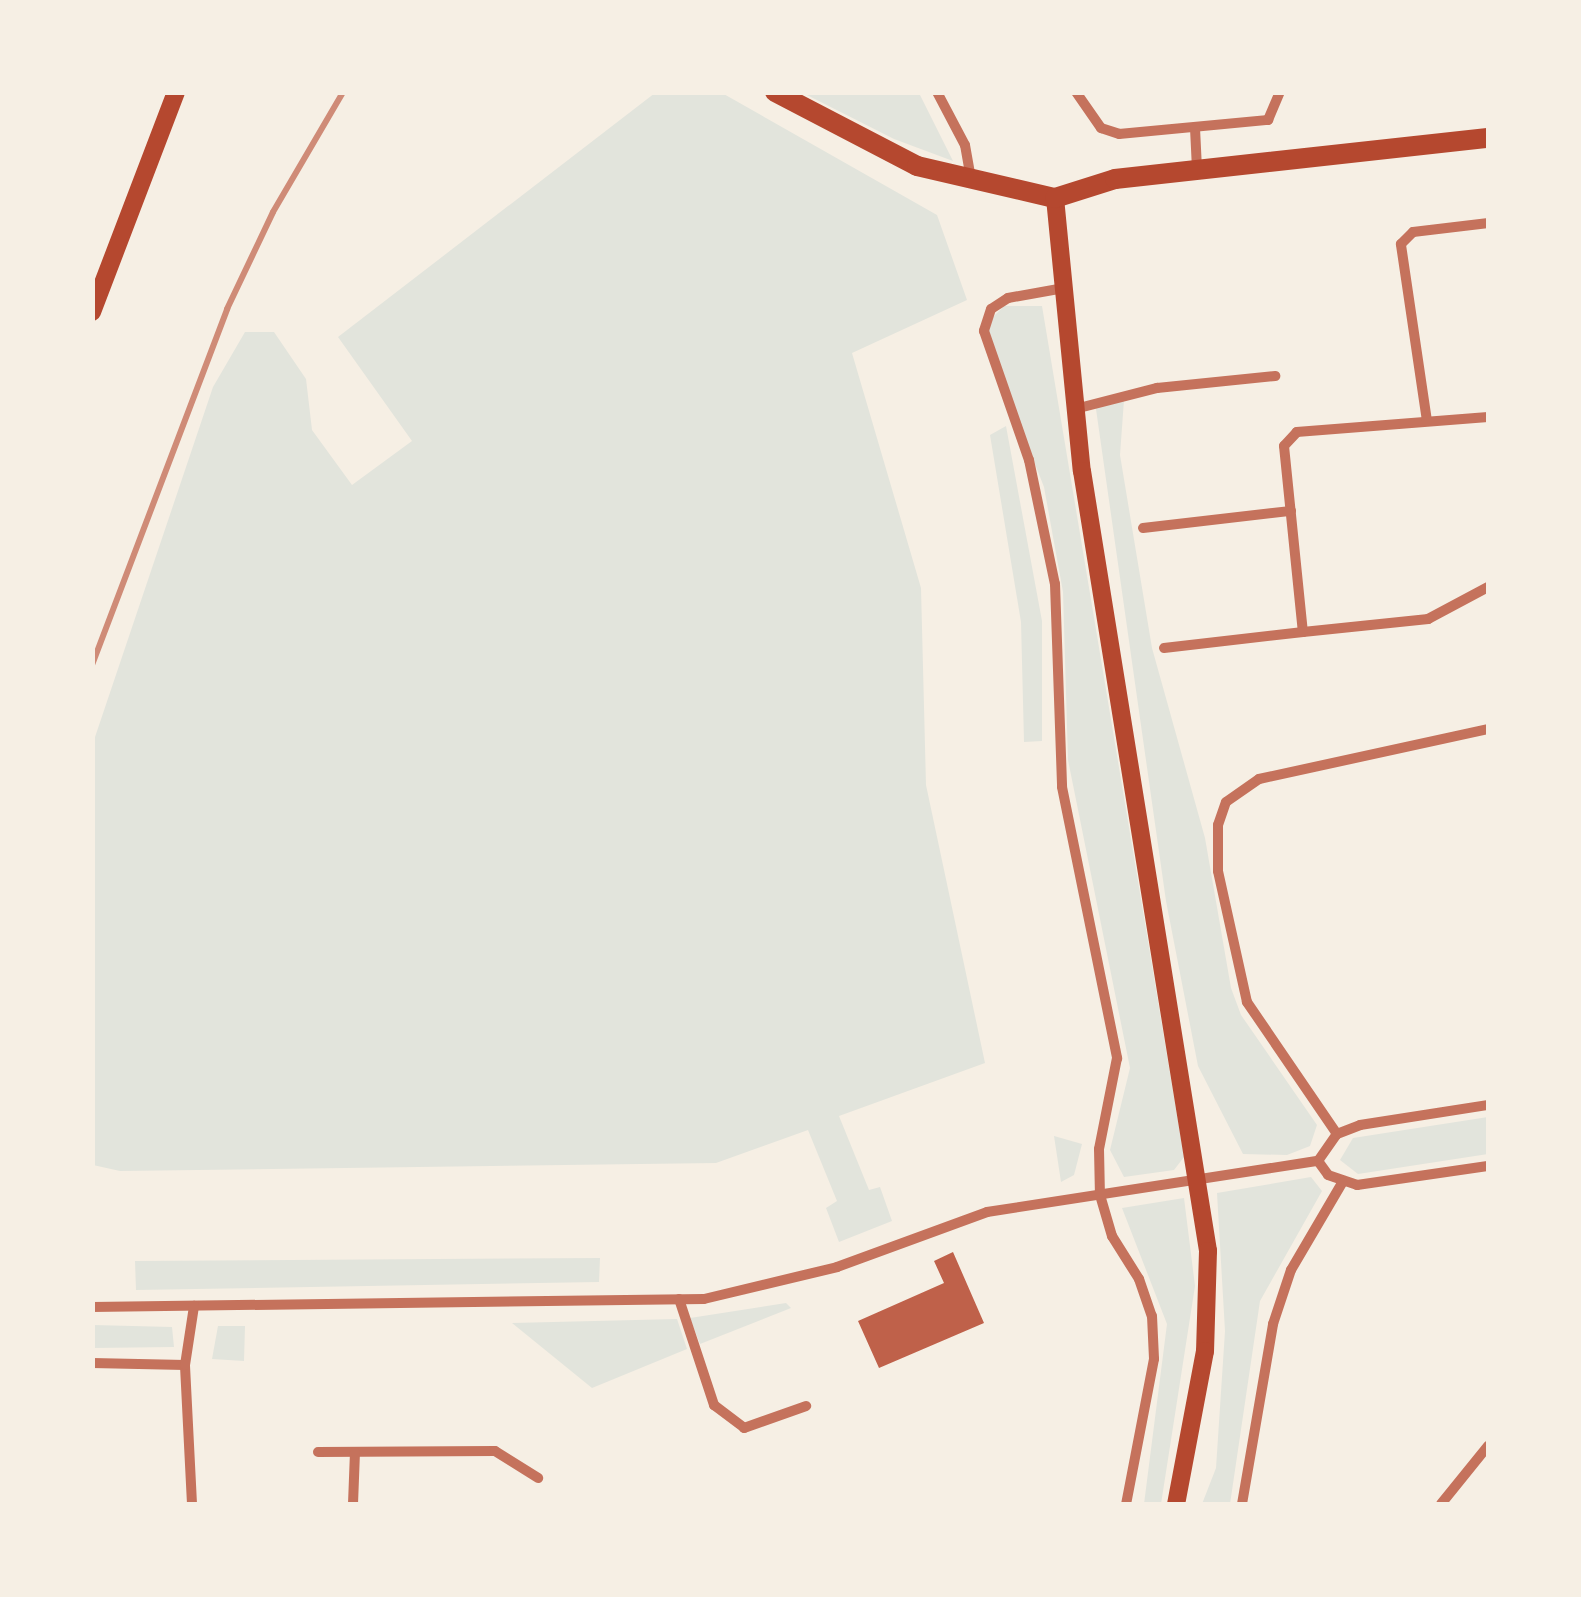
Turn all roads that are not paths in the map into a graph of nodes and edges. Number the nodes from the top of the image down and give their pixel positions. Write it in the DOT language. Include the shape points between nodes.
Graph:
graph roads {
  1 [pos="176,92"];
  2 [pos="775,92"];
  3 [pos="937,92"];
  4 [pos="1076,92"];
  5 [pos="1280,92"];
  6 [pos="1195,128"];
  7 [pos="1488,138"];
  8 [pos="1197,170"];
  9 [pos="972,183"];
  10 [pos="1056,198"];
  11 [pos="1488,223"];
  12 [pos="1064,288"];
  13 [pos="92,312"];
  14 [pos="1275,376"];
  15 [pos="1076,408"];
  16 [pos="1488,418"];
  17 [pos="1427,421"];
  18 [pos="1291,511"];
  19 [pos="1142,528"];
  20 [pos="1488,586"];
  21 [pos="1303,632"];
  22 [pos="1164,648"];
  23 [pos="1488,730"];
  24 [pos="1488,1105"];
  25 [pos="1338,1134"];
  26 [pos="1318,1162"];
  27 [pos="1488,1166"];
  28 [pos="1198,1180"];
  29 [pos="1342,1183"];
  30 [pos="1100,1196"];
  31 [pos="679,1299"];
  32 [pos="194,1306"];
  33 [pos="92,1307"];
  34 [pos="92,1363"];
  35 [pos="185,1364"];
  36 [pos="806,1406"];
  37 [pos="1488,1446"];
  38 [pos="318,1452"];
  39 [pos="354,1452"];
  40 [pos="538,1478"];
  41 [pos="192,1504"];
  42 [pos="353,1504"];
  43 [pos="1126,1504"];
  44 [pos="1176,1504"];
  45 [pos="1242,1504"];
  46 [pos="1440,1504"];
  1 -- 13 [label="main road"];
  2 -- 9 [label="main road" via="882,152"];
  3 -- 9 [label="street" via="965,145"];
  4 -- 6 [label="street" via="1101,128 1118,134"];
  5 -- 6 [label="street" via="1268,120"];
  6 -- 8 [label="street"];
  7 -- 8 [label="main road"];
  8 -- 10 [label="main road" via="1115,179"];
  9 -- 10 [label="main road"];
  10 -- 12 [label="main road"];
  11 -- 17 [label="street" via="1414,232 1401,244"];
  12 -- 15 [label="main road"];
  12 -- 30 [label="street" via="998,303 984,331 1028,460 1055,584 1062,787 1118,1058 1099,1149"];
  14 -- 15 [label="street" via="1157,388"];
  15 -- 28 [label="main road"];
  16 -- 17 [label="street"];
  17 -- 18 [label="street" via="1297,432 1284,446"];
  18 -- 19 [label="street"];
  18 -- 21 [label="street"];
  20 -- 21 [label="street" via="1428,619"];
  21 -- 22 [label="street"];
  23 -- 25 [label="street" via="1259,779 1226,802 1218,824 1218,871 1247,1002"];
  24 -- 25 [label="street"];
  25 -- 26 [label="street"];
  26 -- 28 [label="street"];
  26 -- 29 [label="street"];
  27 -- 29 [label="street" via="1378,1184"];
  28 -- 30 [label="street"];
  28 -- 44 [label="main road" via="1208,1251 1205,1351"];
  29 -- 45 [label="street" via="1291,1270 1273,1324"];
  30 -- 31 [label="street" via="987,1212 837,1267"];
  30 -- 43 [label="street" via="1104,1218 1152,1316 1154,1359"];
  31 -- 32 [label="street"];
  31 -- 36 [label="street" via="714,1406 744,1428"];
  32 -- 33 [label="street"];
  32 -- 35 [label="street"];
  34 -- 35 [label="street"];
  35 -- 41 [label="street"];
  37 -- 46 [label="street"];
  38 -- 39 [label="street"];
  39 -- 40 [label="street" via="494,1451"];
  39 -- 42 [label="street"];
}
